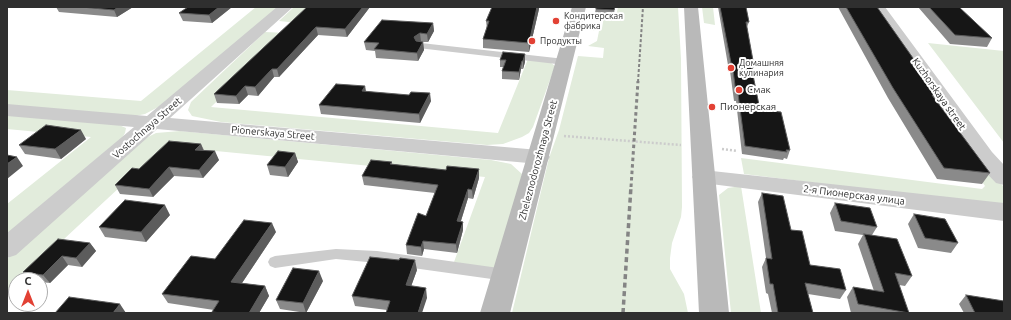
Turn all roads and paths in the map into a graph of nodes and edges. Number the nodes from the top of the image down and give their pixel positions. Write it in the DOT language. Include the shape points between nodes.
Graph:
graph roads {
  1 [pos="286,7"];
  2 [pos="579,7"];
  3 [pos="691,7"];
  4 [pos="878,7"];
  5 [pos="421,46"];
  6 [pos="565,62"];
  7 [pos="7,110"];
  8 [pos="154,123"];
  9 [pos="542,146"];
  10 [pos="701,146"];
  11 [pos="737,151"];
  12 [pos="703,177"];
  13 [pos="1004,178"];
  14 [pos="1004,212"];
  15 [pos="7,248"];
  16 [pos="275,262"];
  17 [pos="506,275"];
  18 [pos="495,313"];
  19 [pos="714,313"];
  1 -- 8 [label="street, Vostochnaya Street"];
  2 -- 6 [label="main road, Zheleznodorozhnaya Street"];
  3 -- 10 [label="main road"];
  4 -- 13 [label="street, Kuzhorskaya street" via="984,157"];
  5 -- 6 [label="lane"];
  6 -- 9 [label="main road, Zheleznodorozhnaya Street"];
  7 -- 8 [label="street, Pionerskaya Street"];
  8 -- 9 [label="street, Pionerskaya Street"];
  8 -- 15 [label="street, Vostochnaya Street"];
  9 -- 10 [label="path"];
  9 -- 17 [label="main road, Zheleznodorozhnaya Street"];
  10 -- 11 [label="path"];
  10 -- 12 [label="main road"];
  12 -- 14 [label="street, 2-я Пионерская улица"];
  12 -- 19 [label="main road"];
  16 -- 17 [label="lane" via="336,254 378,257"];
  17 -- 18 [label="main road, Zheleznodorozhnaya Street"];
}
